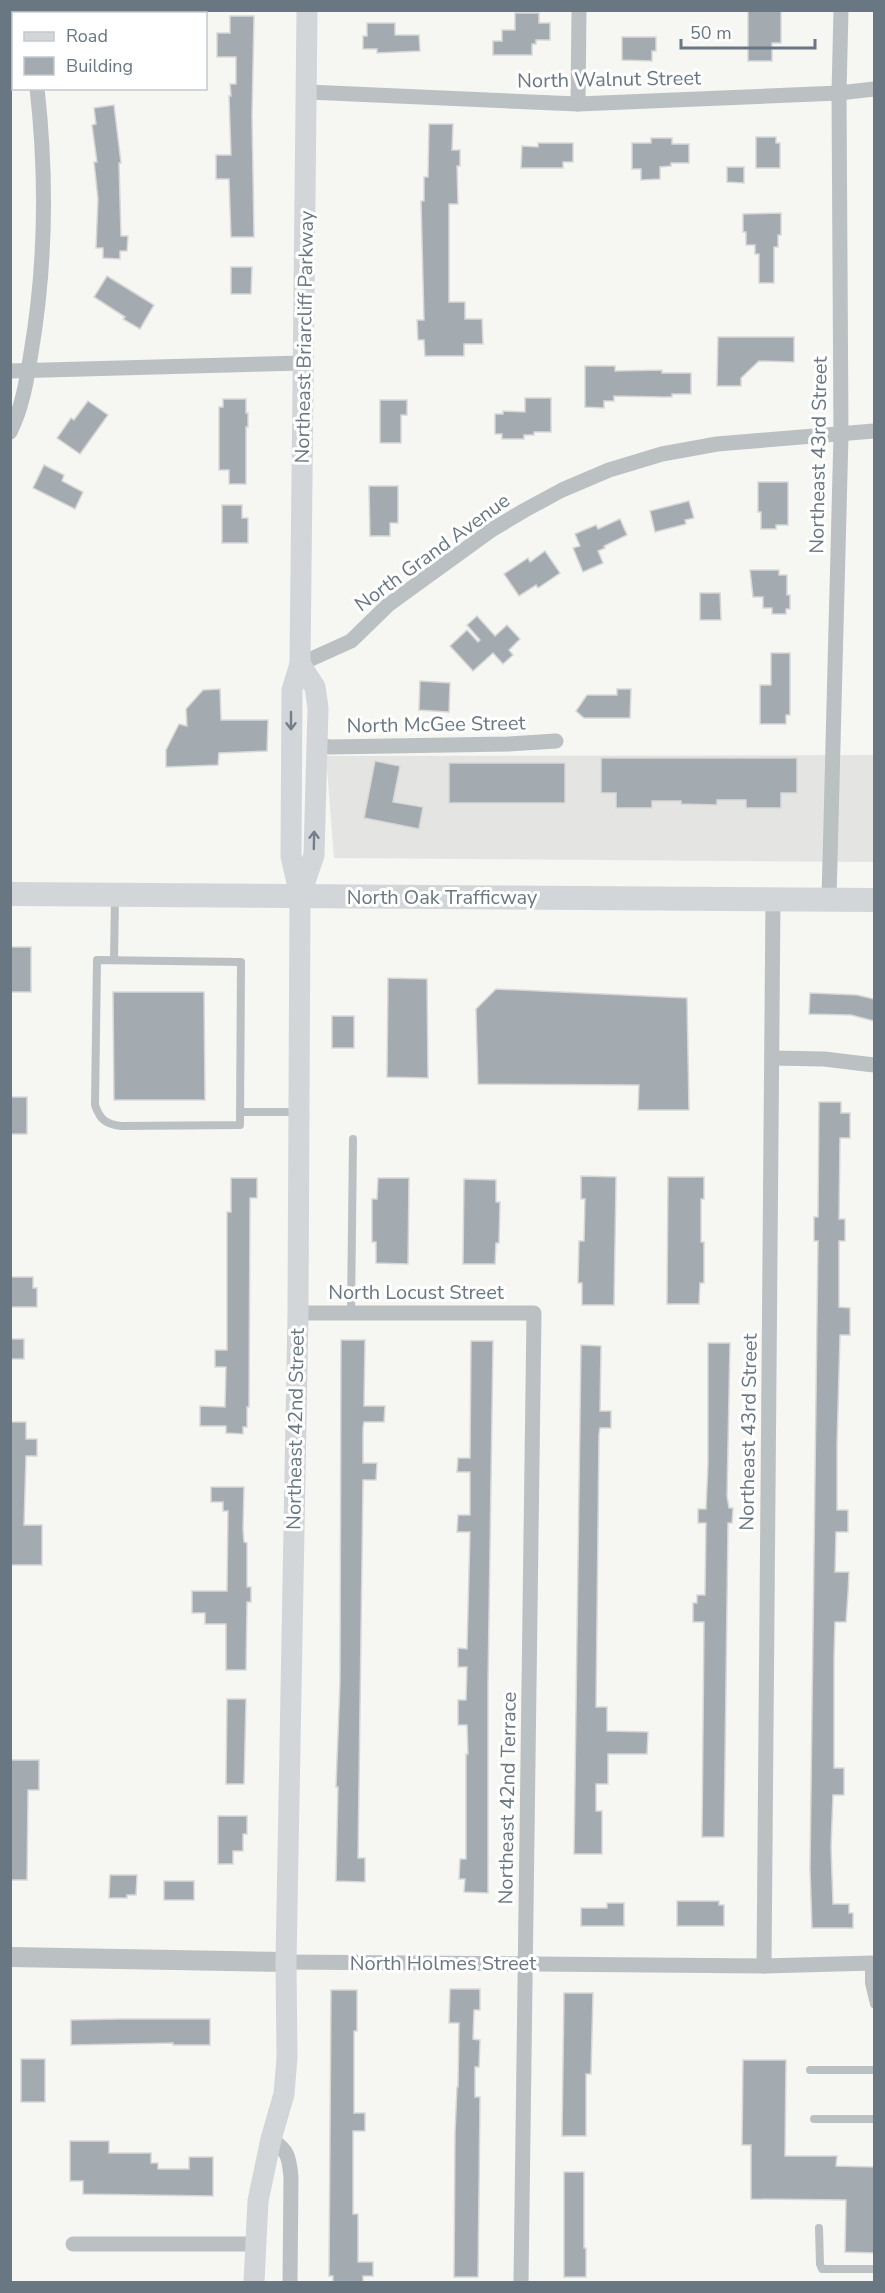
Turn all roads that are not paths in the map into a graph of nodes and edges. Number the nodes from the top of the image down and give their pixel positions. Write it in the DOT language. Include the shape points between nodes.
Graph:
graph roads {
  1 [pos="307,10"];
  2 [pos="579,10"];
  3 [pos="841,10"];
  4 [pos="874,89"];
  5 [pos="38,90"];
  6 [pos="308,92"];
  7 [pos="839,93"];
  8 [pos="578,104"];
  9 [pos="303,363"];
  10 [pos="10,371"];
  11 [pos="28,371"];
  12 [pos="874,431"];
  13 [pos="10,432"];
  14 [pos="841,435"];
  15 [pos="300,664"];
  16 [pos="556,741"];
  17 [pos="317,745"];
  18 [pos="10,894"];
  19 [pos="115,895"];
  20 [pos="300,896"];
  21 [pos="773,899"];
  22 [pos="829,899"];
  23 [pos="874,900"];
  24 [pos="114,960"];
  25 [pos="772,1058"];
  26 [pos="874,1065"];
  27 [pos="240,1112"];
  28 [pos="299,1112"];
  29 [pos="353,1139"];
  30 [pos="298,1313"];
  31 [pos="351,1313"];
  32 [pos="534,1313"];
  33 [pos="10,1957"];
  34 [pos="286,1962"];
  35 [pos="872,1963"];
  36 [pos="526,1964"];
  37 [pos="764,1966"];
  38 [pos="874,2004"];
  39 [pos="810,2070"];
  40 [pos="874,2070"];
  41 [pos="814,2119"];
  42 [pos="874,2119"];
  43 [pos="271,2139"];
  44 [pos="819,2228"];
  45 [pos="73,2244"];
  46 [pos="255,2244"];
  47 [pos="874,2269"];
  48 [pos="254,2283"];
  49 [pos="290,2283"];
  50 [pos="521,2283"];
  1 -- 6 [label="main road, Northeast Briarcliff Parkway"];
  2 -- 8 [label="street"];
  3 -- 7 [label="street, Northeast 43rd Street"];
  4 -- 7 [label="street, North Walnut Street"];
  5 -- 11 [label="street" via="44,156 44,239"];
  6 -- 8 [label="street, North Walnut Street"];
  6 -- 9 [label="main road, Northeast Briarcliff Parkway"];
  7 -- 8 [label="street, North Walnut Street"];
  7 -- 14 [label="street, Northeast 43rd Street"];
  9 -- 11 [label="street"];
  9 -- 15 [label="main road, Northeast Briarcliff Parkway"];
  10 -- 11 [label="street"];
  11 -- 13 [label="street"];
  12 -- 14 [label="street, North Grand Avenue"];
  14 -- 15 [label="street, North Grand Avenue" via="699,446 662,454 562,490 501,525 388,605 351,641"];
  14 -- 22 [label="street, Northeast 43rd Street"];
  15 -- 17 [label="main road" via="315,687"];
  15 -- 20 [label="main road, Northeast Briarcliff Parkway, one-way" via="292,690 291,856"];
  16 -- 17 [label="street, North McGee Street"];
  20 -- 17 [label="main road, one-way" via="314,855"];
  18 -- 19 [label="main road, North Oak Trafficway"];
  19 -- 20 [label="main road, North Oak Trafficway"];
  19 -- 24 [label="lane"];
  20 -- 21 [label="main road, North Oak Trafficway"];
  20 -- 28 [label="main road, Northeast 42nd Street"];
  21 -- 22 [label="main road, North Oak Trafficway"];
  21 -- 25 [label="street, Northeast 43rd Street"];
  22 -- 23 [label="main road, North Oak Trafficway"];
  24 -- 27 [label="lane" via="241,962"];
  24 -- 27 [label="lane" via="97,960 95,1105 99,1117 108,1124 121,1126 240,1125"];
  25 -- 26 [label="street"];
  25 -- 37 [label="street, Northeast 43rd Street"];
  27 -- 28 [label="lane"];
  28 -- 30 [label="main road, Northeast 42nd Street"];
  29 -- 31 [label="lane"];
  30 -- 31 [label="street, North Locust Street"];
  30 -- 34 [label="main road, Northeast 42nd Street"];
  31 -- 32 [label="street, North Locust Street"];
  32 -- 36 [label="street, Northeast 42nd Terrace"];
  33 -- 34 [label="street, North Holmes Street"];
  34 -- 36 [label="street, North Holmes Street"];
  34 -- 43 [label="main road, Northeast 42nd Street" via="284,2094"];
  35 -- 37 [label="street, North Holmes Street"];
  35 -- 38 [label="lane" via="869,1983"];
  36 -- 37 [label="street, North Holmes Street"];
  36 -- 50 [label="street, Northeast 42nd Terrace"];
  39 -- 40 [label="lane"];
  41 -- 42 [label="lane"];
  43 -- 46 [label="main road, Northeast 42nd Street" via="258,2201"];
  43 -- 49 [label="street" via="285,2149 290,2160"];
  44 -- 47 [label="lane" via="822,2269"];
  45 -- 46 [label="street"];
  46 -- 48 [label="main road, Northeast 42nd Street"];
}
